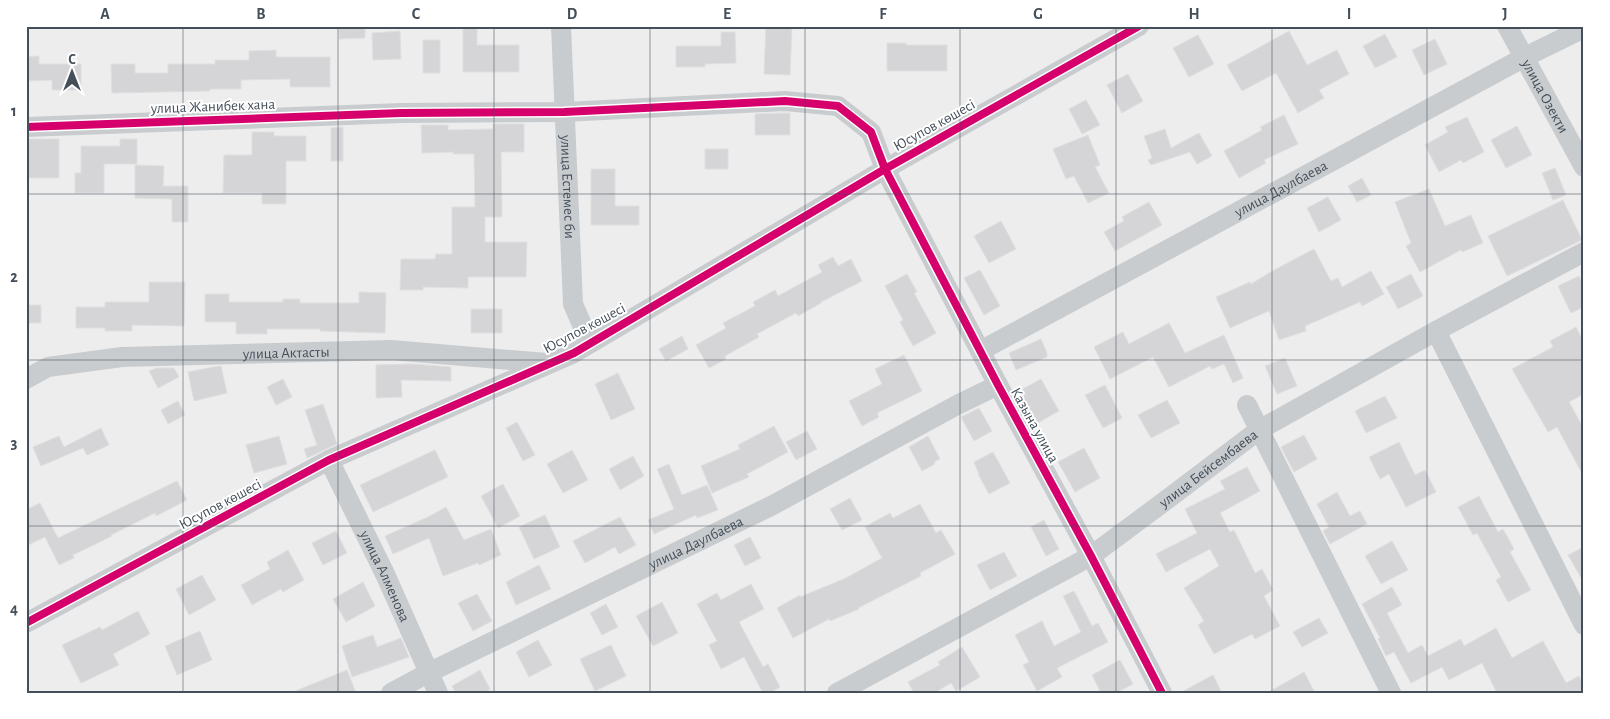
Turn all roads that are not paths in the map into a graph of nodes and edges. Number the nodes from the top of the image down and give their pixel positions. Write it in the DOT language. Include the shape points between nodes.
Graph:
graph roads {
  1 [pos="561,26"];
  2 [pos="1139,26"];
  3 [pos="1507,26"];
  4 [pos="1584,28"];
  5 [pos="1523,58"];
  6 [pos="564,112"];
  7 [pos="26,127"];
  8 [pos="1584,166"];
  9 [pos="885,169"];
  10 [pos="1584,252"];
  11 [pos="1436,331"];
  12 [pos="590,344"];
  13 [pos="980,351"];
  14 [pos="549,364"];
  15 [pos="26,379"];
  16 [pos="998,385"];
  17 [pos="1247,405"];
  18 [pos="1259,430"];
  19 [pos="329,460"];
  20 [pos="1091,556"];
  21 [pos="26,623"];
  22 [pos="1584,625"];
  23 [pos="428,673"];
  24 [pos="391,693"];
  25 [pos="438,693"];
  26 [pos="837,693"];
  27 [pos="1162,693"];
  28 [pos="1391,693"];
  1 -- 6 [label="street, улица Естемес би"];
  2 -- 9 [label="street, Юсупов көшесі"];
  3 -- 5 [label="street, улица Озекти"];
  4 -- 5 [label="street, улица Даулбаева"];
  5 -- 8 [label="street, улица Озекти"];
  5 -- 13 [label="street, улица Даулбаева"];
  6 -- 7 [label="street, улица Жанибек хана" via="402,113"];
  6 -- 9 [label="street, Казына улица" via="785,101 838,106 871,132"];
  6 -- 12 [label="street, улица Естемес би" via="573,304"];
  9 -- 12 [label="street, Юсупов көшесі"];
  9 -- 13 [label="street, Казына улица"];
  10 -- 11 [label="street, улица Бейсембаева"];
  11 -- 18 [label="street, улица Бейсембаева"];
  11 -- 22 [label="street"];
  12 -- 14 [label="street, Юсупов көшесі"];
  13 -- 16 [label="street, Казына улица"];
  14 -- 15 [label="street, улица Актасты" via="391,350 122,357 48,367"];
  14 -- 19 [label="street, Юсупов көшесі"];
  16 -- 20 [label="street, Казына улица"];
  16 -- 23 [label="street, улица Даулбаева" via="771,506"];
  17 -- 18 [label="street"];
  18 -- 20 [label="street, улица Бейсембаева"];
  18 -- 28 [label="street"];
  19 -- 21 [label="street, Юсупов көшесі"];
  19 -- 23 [label="street, улица Алменова" via="385,574"];
  20 -- 26 [label="street, улица Бейсембаева"];
  20 -- 27 [label="street, Казына улица"];
  23 -- 24 [label="street, улица Даулбаева"];
  23 -- 25 [label="street, улица Алменова"];
}
